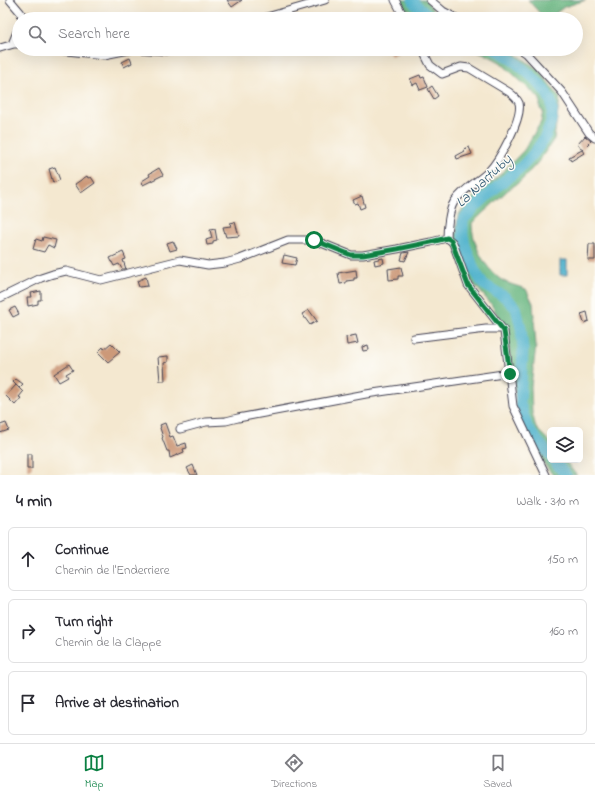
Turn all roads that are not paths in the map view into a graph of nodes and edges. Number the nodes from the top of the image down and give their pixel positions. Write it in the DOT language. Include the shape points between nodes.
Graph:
graph roads {
  1 [pos="10,0"];
  2 [pos="325,0"];
  3 [pos="395,0"];
  4 [pos="430,0"];
  5 [pos="20,12"];
  6 [pos="284,12"];
  7 [pos="401,12"];
  8 [pos="445,12"];
  9 [pos="12,45"];
  10 [pos="0,48"];
  11 [pos="426,56"];
  12 [pos="529,56"];
  13 [pos="595,138"];
  14 [pos="447,238"];
  15 [pos="0,298"];
  16 [pos="503,329"];
  17 [pos="414,338"];
  18 [pos="510,373"];
  19 [pos="180,429"];
  20 [pos="546,475"];
  1 -- 5 [label="street"];
  2 -- 6 [label="street"];
  3 -- 7 [label="street"];
  4 -- 8 [label="street"];
  9 -- 10 [label="street"];
  11 -- 14 [label="street" via="430,65 442,74 461,67 469,68 513,95 519,104 516,123 499,160 453,204"];
  12 -- 13 [label="street" via="562,92"];
  14 -- 15 [label="street" via="363,255 351,255 314,240 288,240 225,263 208,265 180,260 101,280 66,271 41,278"];
  14 -- 16 [label="street" via="453,243 468,285"];
  16 -- 17 [label="street"];
  16 -- 18 [label="street"];
  18 -- 19 [label="street" via="366,394 226,421 206,422"];
  18 -- 20 [label="street" via="514,406"];
}
